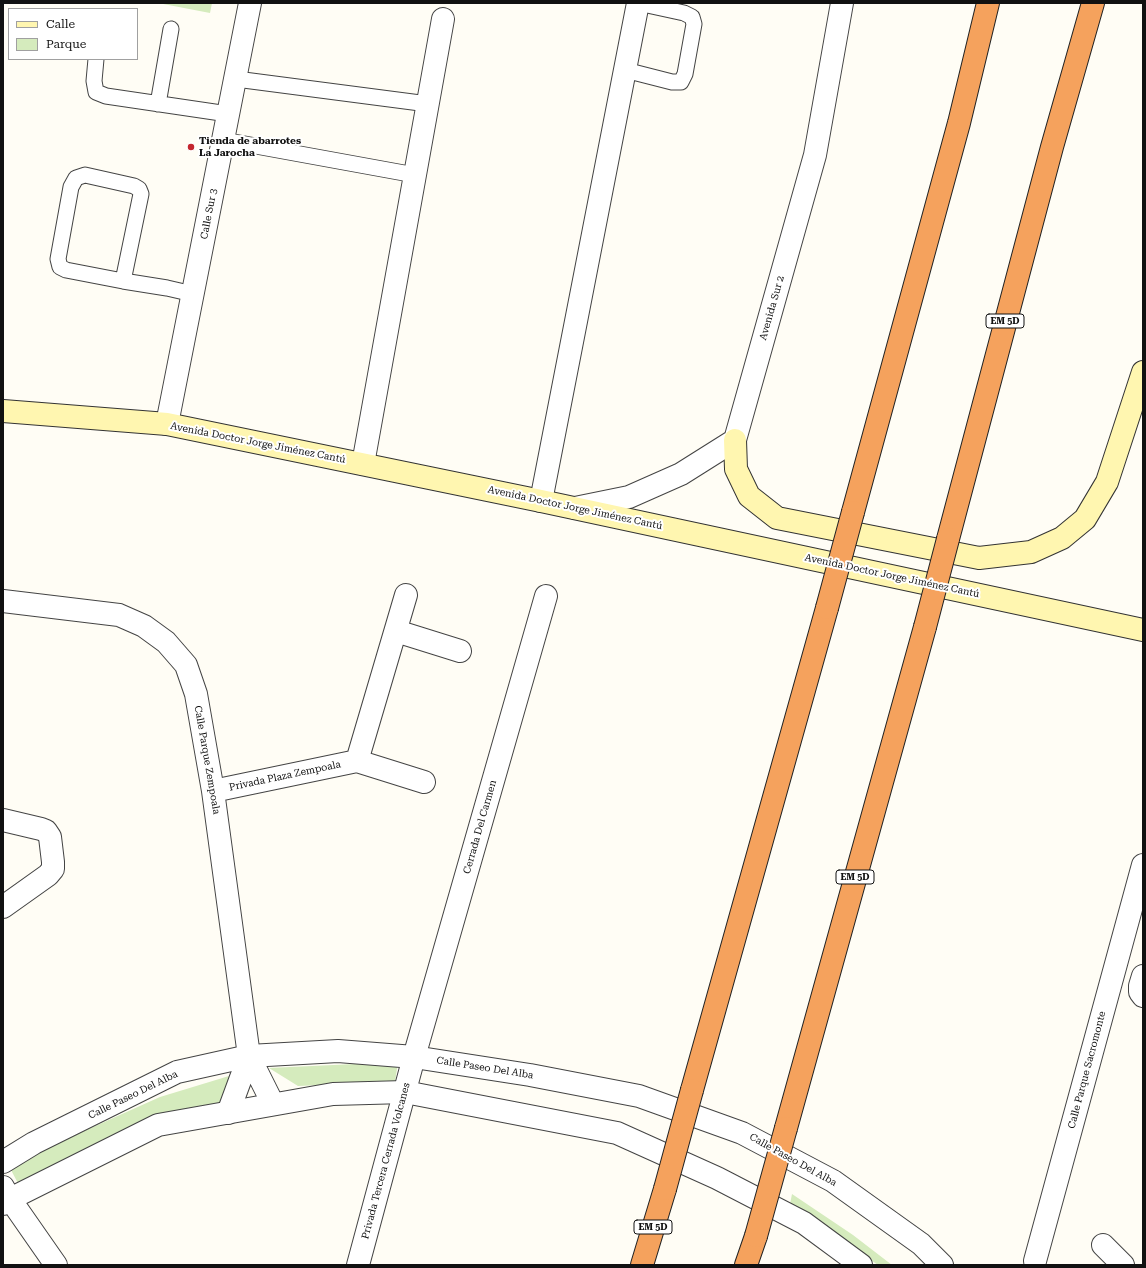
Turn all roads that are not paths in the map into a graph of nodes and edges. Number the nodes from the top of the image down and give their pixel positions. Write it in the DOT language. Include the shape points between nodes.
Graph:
graph roads {
  1 [pos="250,3"];
  2 [pos="638,3"];
  3 [pos="842,3"];
  4 [pos="988,3"];
  5 [pos="1093,3"];
  6 [pos="443,19"];
  7 [pos="171,30"];
  8 [pos="96,60"];
  9 [pos="625,70"];
  10 [pos="236,79"];
  11 [pos="158,104"];
  12 [pos="428,104"];
  13 [pos="228,114"];
  14 [pos="223,140"];
  15 [pos="415,175"];
  16 [pos="123,281"];
  17 [pos="193,294"];
  18 [pos="1143,372"];
  19 [pos="3,411"];
  20 [pos="167,424"];
  21 [pos="735,440"];
  22 [pos="363,464"];
  23 [pos="541,501"];
  24 [pos="574,508"];
  25 [pos="406,595"];
  26 [pos="546,596"];
  27 [pos="3,601"];
  28 [pos="1143,630"];
  29 [pos="396,631"];
  30 [pos="460,651"];
  31 [pos="357,761"];
  32 [pos="424,782"];
  33 [pos="213,791"];
  34 [pos="3,820"];
  35 [pos="1142,880"];
  36 [pos="3,907"];
  37 [pos="1143,976"];
  38 [pos="1143,996"];
  39 [pos="249,1056"];
  40 [pos="414,1057"];
  41 [pos="405,1092"];
  42 [pos="273,1104"];
  43 [pos="228,1113"];
  44 [pos="3,1162"];
  45 [pos="5,1197"];
  46 [pos="1102,1245"];
  47 [pos="1035,1261"];
  48 [pos="56,1265"];
  49 [pos="358,1265"];
  50 [pos="642,1265"];
  51 [pos="746,1265"];
  52 [pos="861,1265"];
  53 [pos="942,1265"];
  54 [pos="1123,1265"];
  1 -- 10 [label="street, Calle Sur 3"];
  2 -- 9 [label="street"];
  2 -- 9 [label="lane" via="692,16 694,24 685,74 681,82 672,82"];
  3 -- 21 [label="street, Avenida Sur 2" via="815,154"];
  4 -- 50 [label="highway, EM 5D, bridge" via="959,123 827,608"];
  5 -- 51 [label="highway, EM 5D, bridge" via="1052,147 925,627"];
  6 -- 12 [label="street"];
  7 -- 11 [label="lane"];
  8 -- 11 [label="lane" via="96,92 106,96"];
  9 -- 23 [label="street"];
  10 -- 12 [label="lane"];
  10 -- 13 [label="street, Calle Sur 3"];
  11 -- 13 [label="lane"];
  12 -- 15 [label="street"];
  13 -- 14 [label="street, Calle Sur 3"];
  14 -- 15 [label="lane"];
  14 -- 17 [label="street, Calle Sur 3"];
  15 -- 22 [label="street"];
  16 -- 16 [label="lane" via="60,267 58,259 71,187 76,178 85,175 139,189 141,194"];
  16 -- 17 [label="lane"];
  17 -- 20 [label="street, Calle Sur 3"];
  18 -- 21 [label="main road" via="1107,482 1085,519 1062,538 1032,552 979,558 777,518 749,496 736,469"];
  19 -- 20 [label="main road, Avenida Doctor Jorge Jiménez Cantú"];
  20 -- 22 [label="main road, Avenida Doctor Jorge Jiménez Cantú"];
  21 -- 24 [label="street" via="681,474 629,497"];
  22 -- 23 [label="main road, Avenida Doctor Jorge Jiménez Cantú"];
  23 -- 24 [label="main road, Avenida Doctor Jorge Jiménez Cantú"];
  24 -- 28 [label="main road, Avenida Doctor Jorge Jiménez Cantú"];
  25 -- 29 [label="street"];
  26 -- 40 [label="street, Cerrada Del Carmen"];
  27 -- 33 [label="street, Calle Parque Zempoala" via="119,614 144,626 166,642 186,665 196,694"];
  29 -- 30 [label="street"];
  29 -- 31 [label="street"];
  31 -- 32 [label="street, Privada Plaza Zempoala"];
  31 -- 33 [label="street, Privada Plaza Zempoala"];
  33 -- 39 [label="street, Calle Parque Zempoala"];
  34 -- 36 [label="street" via="46,831 50,837 53,862 53,869 48,875"];
  35 -- 47 [label="street, Calle Parque Sacromonte"];
  37 -- 38 [label="street" via="1140,986"];
  39 -- 40 [label="street, Calle Paseo Del Alba" via="338,1051"];
  39 -- 42 [label="street, Calle Parque Zempoala"];
  39 -- 43 [label="street, Calle Parque Zempoala"];
  39 -- 44 [label="street, Calle Paseo Del Alba" via="178,1072 34,1142"];
  40 -- 41 [label="street, Privada Tercera Cerrada Volcanes"];
  40 -- 53 [label="street, Calle Paseo Del Alba" via="530,1075 639,1096 742,1133 833,1180 921,1244"];
  41 -- 42 [label="street" via="333,1094"];
  41 -- 49 [label="street, Privada Tercera Cerrada Volcanes"];
  41 -- 52 [label="street" via="617,1133 717,1178 804,1223"];
  42 -- 43 [label="street"];
  43 -- 45 [label="street" via="158,1125"];
  45 -- 48 [label="street"];
  46 -- 54 [label="street"];
}
